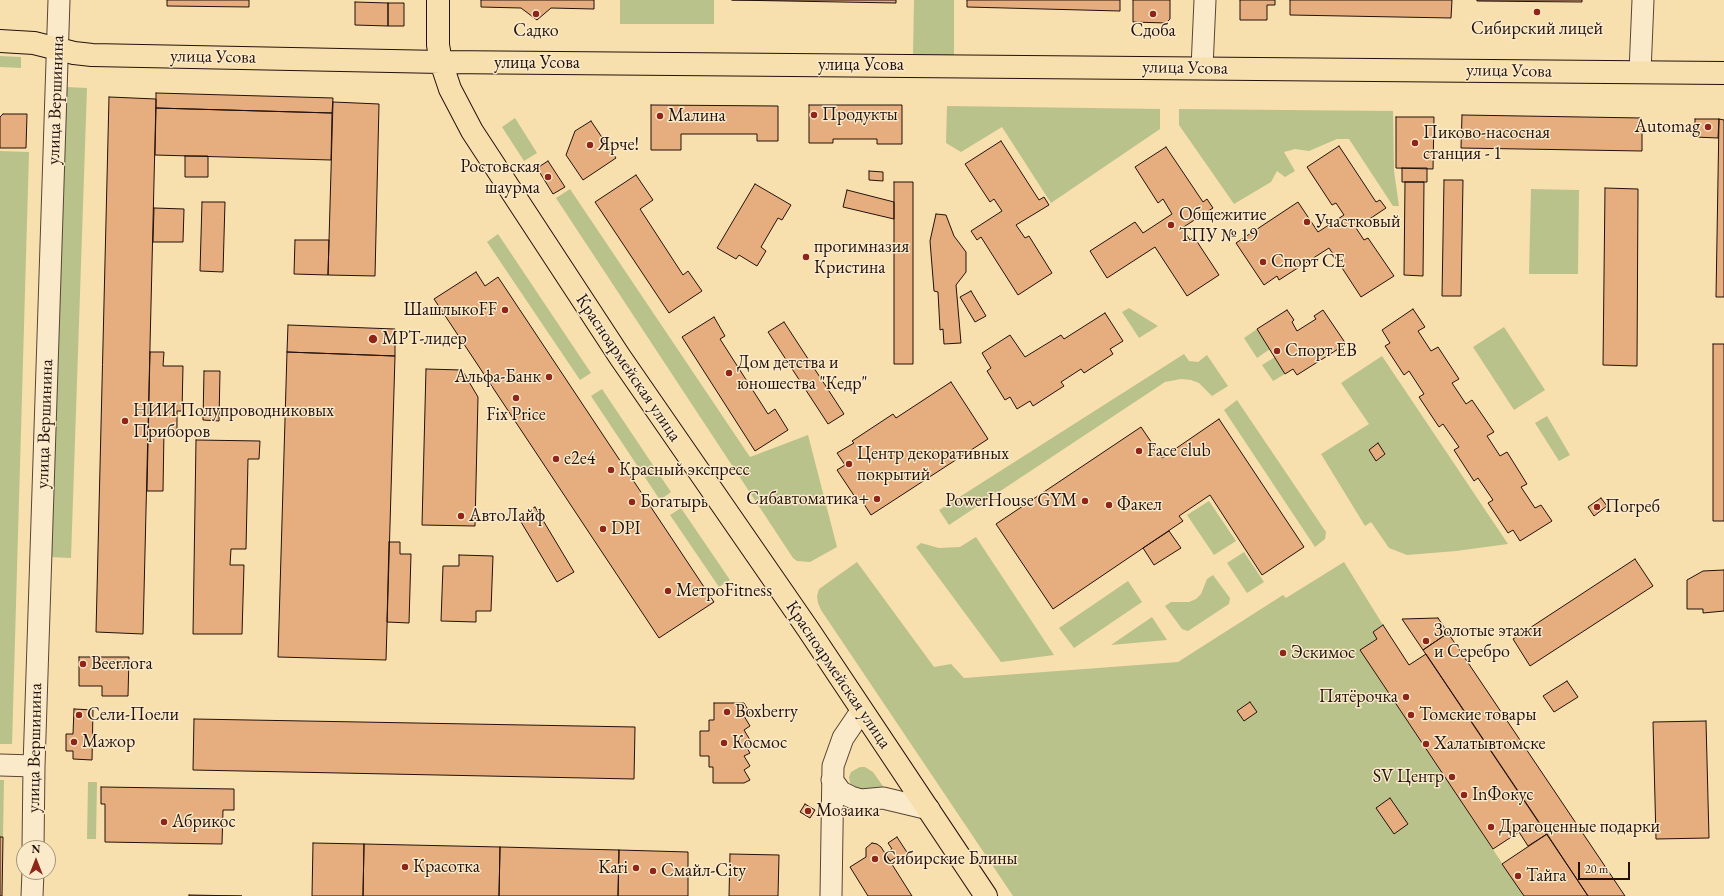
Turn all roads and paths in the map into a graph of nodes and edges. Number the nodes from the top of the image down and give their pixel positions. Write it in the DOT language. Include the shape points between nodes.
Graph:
graph roads {
  1 [pos="59,0"];
  2 [pos="438,0"];
  3 [pos="1205,0"];
  4 [pos="1643,0"];
  5 [pos="0,41"];
  6 [pos="58,49"];
  7 [pos="441,62"];
  8 [pos="1202,68"];
  9 [pos="1640,72"];
  10 [pos="1724,73"];
  11 [pos="862,710"];
  12 [pos="0,765"];
  13 [pos="34,766"];
  14 [pos="832,780"];
  15 [pos="929,809"];
  16 [pos="33,840"];
  17 [pos="33,880"];
  18 [pos="32,896"];
  19 [pos="831,896"];
  20 [pos="986,896"];
  1 -- 6 [label="street, улица Вершинина"];
  2 -- 7 [label="main road, Красноармейская улица" via="438,44"];
  3 -- 8 [label="street"];
  4 -- 9 [label="street"];
  5 -- 6 [label="main road, улица Усова" via="29,42"];
  6 -- 7 [label="main road, улица Усова" via="92,55"];
  6 -- 13 [label="street, улица Вершинина"];
  7 -- 8 [label="main road, улица Усова"];
  7 -- 11 [label="main road, Красноармейская улица" via="462,114 486,153 620,357"];
  8 -- 9 [label="main road, улица Усова"];
  9 -- 10 [label="main road, улица Усова"];
  11 -- 14 [label="street" via="837,751"];
  11 -- 15 [label="main road, Красноармейская улица"];
  12 -- 13 [label="street"];
  13 -- 16 [label="street, улица Вершинина"];
  14 -- 15 [label="street" via="841,792 861,800 883,798"];
  14 -- 19 [label="street"];
  15 -- 20 [label="main road, Красноармейская улица"];
  17 -- 18 [label="street"];
}
